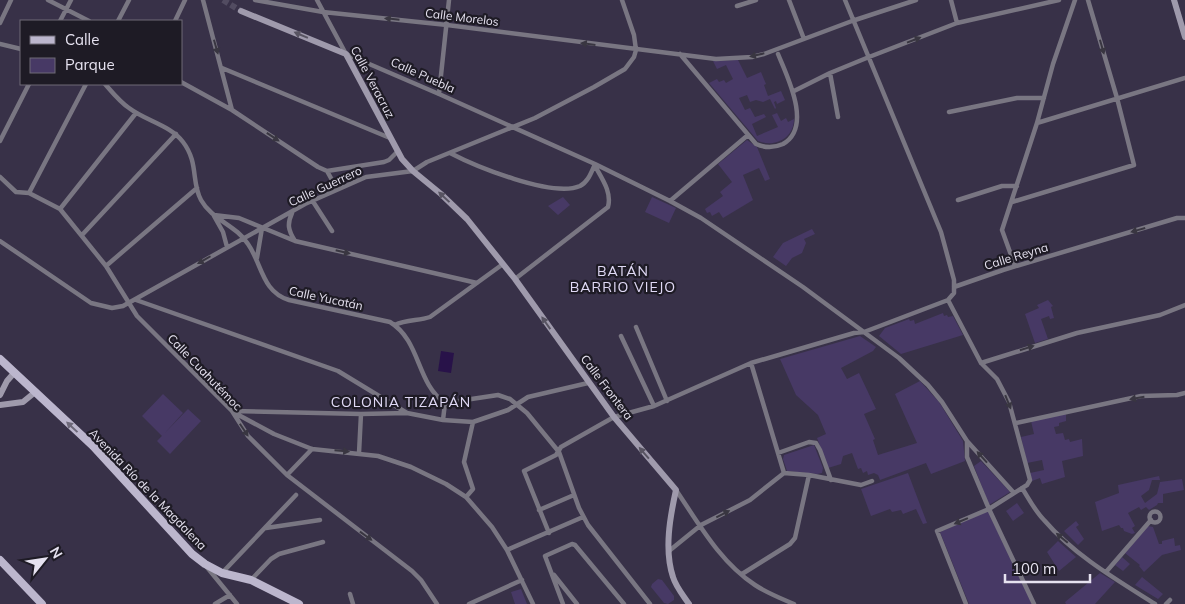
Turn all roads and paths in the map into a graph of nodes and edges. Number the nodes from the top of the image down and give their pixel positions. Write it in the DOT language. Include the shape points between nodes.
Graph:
graph roads {
  1 [pos="11,0"];
  2 [pos="48,0"];
  3 [pos="71,0"];
  4 [pos="129,0"];
  5 [pos="185,0"];
  6 [pos="203,0"];
  7 [pos="255,0"];
  8 [pos="317,0"];
  9 [pos="449,0"];
  10 [pos="622,0"];
  11 [pos="756,0"];
  12 [pos="789,0"];
  13 [pos="845,0"];
  14 [pos="916,0"];
  15 [pos="951,0"];
  16 [pos="1059,0"];
  17 [pos="1076,0"];
  18 [pos="1088,0"];
  19 [pos="1174,0"];
  20 [pos="737,6"];
  21 [pos="67,9"];
  22 [pos="241,11"];
  23 [pos="323,12"];
  24 [pos="61,20"];
  25 [pos="87,20"];
  26 [pos="119,20"];
  27 [pos="175,20"];
  28 [pos="852,21"];
  29 [pos="0,23"];
  30 [pos="957,24"];
  31 [pos="447,25"];
  32 [pos="1185,37"];
  33 [pos="804,39"];
  34 [pos="0,44"];
  35 [pos="20,49"];
  36 [pos="636,50"];
  37 [pos="346,54"];
  38 [pos="680,54"];
  39 [pos="778,54"];
  40 [pos="869,57"];
  41 [pos="222,68"];
  42 [pos="830,73"];
  43 [pos="1185,78"];
  44 [pos="182,83"];
  45 [pos="28,85"];
  46 [pos="85,85"];
  47 [pos="105,85"];
  48 [pos="794,91"];
  49 [pos="439,94"];
  50 [pos="1044,98"];
  51 [pos="1117,98"];
  52 [pos="232,110"];
  53 [pos="949,112"];
  54 [pos="136,113"];
  55 [pos="838,117"];
  56 [pos="1037,123"];
  57 [pos="513,128"];
  58 [pos="176,134"];
  59 [pos="748,135"];
  60 [pos="390,138"];
  61 [pos="0,141"];
  62 [pos="398,152"];
  63 [pos="450,153"];
  64 [pos="595,164"];
  65 [pos="327,171"];
  66 [pos="413,171"];
  67 [pos="0,177"];
  68 [pos="1017,186"];
  69 [pos="197,188"];
  70 [pos="337,189"];
  71 [pos="29,193"];
  72 [pos="312,200"];
  73 [pos="958,200"];
  74 [pos="670,201"];
  75 [pos="1012,202"];
  76 [pos="60,209"];
  77 [pos="292,213"];
  78 [pos="213,214"];
  79 [pos="1185,218"];
  80 [pos="262,228"];
  81 [pos="332,231"];
  82 [pos="82,235"];
  83 [pos="244,237"];
  84 [pos="0,241"];
  85 [pos="295,241"];
  86 [pos="228,247"];
  87 [pos="257,258"];
  88 [pos="503,264"];
  89 [pos="106,266"];
  90 [pos="1015,266"];
  91 [pos="515,279"];
  92 [pos="477,283"];
  93 [pos="954,287"];
  94 [pos="136,300"];
  95 [pos="948,300"];
  96 [pos="129,303"];
  97 [pos="1185,305"];
  98 [pos="395,325"];
  99 [pos="636,327"];
  100 [pos="864,332"];
  101 [pos="621,336"];
  102 [pos="0,359"];
  103 [pos="752,363"];
  104 [pos="981,363"];
  105 [pos="14,373"];
  106 [pos="588,383"];
  107 [pos="34,392"];
  108 [pos="1185,393"];
  109 [pos="0,395"];
  110 [pos="667,401"];
  111 [pos="445,403"];
  112 [pos="517,404"];
  113 [pos="0,405"];
  114 [pos="654,406"];
  115 [pos="232,411"];
  116 [pos="408,413"];
  117 [pos="361,414"];
  118 [pos="614,417"];
  119 [pos="443,420"];
  120 [pos="473,422"];
  121 [pos="1016,423"];
  122 [pos="968,441"];
  123 [pos="312,449"];
  124 [pos="559,452"];
  125 [pos="358,453"];
  126 [pos="778,453"];
  127 [pos="784,473"];
  128 [pos="809,474"];
  129 [pos="287,475"];
  130 [pos="831,480"];
  131 [pos="872,480"];
  132 [pos="1022,488"];
  133 [pos="676,490"];
  134 [pos="1014,493"];
  135 [pos="296,495"];
  136 [pos="574,495"];
  137 [pos="466,497"];
  138 [pos="989,509"];
  139 [pos="539,510"];
  140 [pos="582,517"];
  141 [pos="320,520"];
  142 [pos="1149,522"];
  143 [pos="701,526"];
  144 [pos="264,528"];
  145 [pos="549,533"];
  146 [pos="323,542"];
  147 [pos="507,550"];
  148 [pos="669,551"];
  149 [pos="0,560"];
  150 [pos="205,564"];
  151 [pos="550,570"];
  152 [pos="1106,572"];
  153 [pos="222,573"];
  154 [pos="742,574"];
  155 [pos="252,580"];
  156 [pos="522,580"];
  157 [pos="350,594"];
  158 [pos="230,595"];
  159 [pos="1170,600"];
  160 [pos="42,604"];
  161 [pos="215,604"];
  162 [pos="237,604"];
  163 [pos="298,604"];
  164 [pos="353,604"];
  165 [pos="437,604"];
  166 [pos="469,604"];
  167 [pos="533,604"];
  168 [pos="563,604"];
  169 [pos="577,604"];
  170 [pos="624,604"];
  171 [pos="650,604"];
  172 [pos="689,604"];
  173 [pos="794,604"];
  174 [pos="966,604"];
  175 [pos="1034,604"];
  176 [pos="1155,604"];
  177 [pos="1166,604"];
  1 -- 29 [label="street"];
  2 -- 21 [label="street"];
  3 -- 21 [label="street"];
  4 -- 26 [label="street"];
  5 -- 27 [label="street"];
  6 -- 41 [label="street, one-way"];
  7 -- 23 [label="street, Calle Morelos"];
  8 -- 23 [label="street, Calle Veracruz"];
  9 -- 31 [label="street"];
  10 -- 36 [label="street"];
  11 -- 20 [label="street"];
  12 -- 33 [label="street"];
  13 -- 28 [label="street"];
  14 -- 28 [label="street, Calle Morelos"];
  15 -- 30 [label="street"];
  16 -- 30 [label="street"];
  17 -- 50 [label="street"];
  18 -- 51 [label="street, one-way"];
  19 -- 32 [label="street"];
  21 -- 24 [label="street"];
  21 -- 25 [label="street"];
  37 -- 22 [label="street, Calle Puebla, one-way"];
  31 -- 23 [label="street, Calle Morelos, one-way"];
  23 -- 37 [label="street, Calle Veracruz"];
  28 -- 33 [label="street, Calle Morelos"];
  28 -- 40 [label="street"];
  40 -- 30 [label="street, one-way"];
  36 -- 31 [label="street, Calle Morelos, one-way"];
  31 -- 49 [label="street"];
  33 -- 38 [label="street, Calle Morelos, one-way" via="752,57 716,59"];
  34 -- 35 [label="street"];
  36 -- 38 [label="street, Calle Morelos"];
  36 -- 57 [label="street, Calle Guerrero" via="630,64 617,75"];
  37 -- 49 [label="street, Calle Puebla"];
  37 -- 60 [label="street, Calle Veracruz"];
  38 -- 59 [label="street"];
  39 -- 48 [label="street"];
  40 -- 42 [label="street"];
  40 -- 93 [label="street" via="941,232"];
  41 -- 52 [label="street"];
  41 -- 60 [label="street"];
  42 -- 48 [label="street"];
  42 -- 55 [label="street"];
  43 -- 51 [label="street"];
  44 -- 52 [label="street"];
  45 -- 61 [label="street"];
  46 -- 71 [label="street"];
  47 -- 54 [label="street, Calle Yucatán"];
  48 -- 59 [label="street" via="797,124 788,140 777,146 764,147"];
  49 -- 57 [label="street, Calle Puebla"];
  50 -- 53 [label="street" via="1017,98"];
  50 -- 56 [label="street"];
  51 -- 56 [label="street"];
  51 -- 75 [label="street" via="1134,165"];
  52 -- 65 [label="street, one-way"];
  54 -- 58 [label="street, Calle Yucatán"];
  54 -- 76 [label="street"];
  56 -- 68 [label="street"];
  57 -- 63 [label="street, Calle Guerrero"];
  57 -- 64 [label="street, Calle Puebla"];
  58 -- 69 [label="street, Calle Yucatán" via="189,151"];
  58 -- 82 [label="street"];
  59 -- 74 [label="street"];
  60 -- 62 [label="street, Calle Veracruz"];
  62 -- 65 [label="street" via="384,162"];
  62 -- 66 [label="street, Calle Veracruz"];
  63 -- 64 [label="street" via="489,171 538,186 561,188 572,188 586,182"];
  63 -- 66 [label="street, Calle Guerrero"];
  64 -- 74 [label="street, Calle Puebla"];
  64 -- 91 [label="street" via="608,192 608,207"];
  65 -- 70 [label="street"];
  66 -- 70 [label="street, Calle Guerrero" via="372,176"];
  88 -- 66 [label="street, Calle Frontera, one-way" via="467,219"];
  67 -- 71 [label="street, Calle Cuahutémoc" via="16,192"];
  68 -- 73 [label="street" via="1002,186"];
  68 -- 75 [label="street"];
  69 -- 78 [label="street, Calle Yucatán" via="199,198"];
  69 -- 89 [label="street"];
  70 -- 72 [label="street, Calle Guerrero"];
  71 -- 76 [label="street, Calle Cuahutémoc"];
  72 -- 77 [label="street, Calle Guerrero"];
  72 -- 81 [label="street"];
  74 -- 100 [label="street, Calle Puebla" via="701,218"];
  75 -- 90 [label="street" via="1002,231"];
  76 -- 82 [label="street, Calle Cuahutémoc"];
  77 -- 80 [label="street, Calle Guerrero"];
  77 -- 85 [label="street" via="288,228"];
  78 -- 80 [label="street" via="238,218"];
  78 -- 83 [label="street, Calle Yucatán"];
  78 -- 86 [label="street"];
  79 -- 90 [label="street, Calle Reyna, one-way"];
  80 -- 83 [label="street, Calle Guerrero"];
  80 -- 85 [label="street"];
  80 -- 87 [label="street"];
  82 -- 89 [label="street, Calle Cuahutémoc"];
  83 -- 86 [label="street, Calle Guerrero"];
  83 -- 87 [label="street, Calle Yucatán"];
  84 -- 96 [label="street, Calle Guerrero" via="91,303 118,308"];
  85 -- 92 [label="street, one-way"];
  86 -- 94 [label="street, Calle Guerrero, one-way"];
  87 -- 98 [label="street, Calle Yucatán" via="270,288 281,298"];
  88 -- 91 [label="street, Calle Frontera"];
  88 -- 92 [label="street"];
  89 -- 96 [label="street, Calle Cuahutémoc"];
  90 -- 93 [label="street, Calle Reyna"];
  106 -- 91 [label="street, Calle Frontera, one-way"];
  92 -- 98 [label="street" via="430,316"];
  93 -- 95 [label="street"];
  94 -- 96 [label="street, Calle Guerrero"];
  94 -- 116 [label="street" via="338,371"];
  95 -- 100 [label="street"];
  95 -- 104 [label="street"];
  96 -- 115 [label="street, Calle Cuahutémoc" via="136,316"];
  104 -- 97 [label="street, one-way" via="1077,333 1160,315"];
  98 -- 111 [label="street" via="412,345 432,390"];
  99 -- 110 [label="street"];
  100 -- 103 [label="street" via="854,332"];
  100 -- 122 [label="street, Calle Puebla" via="928,384"];
  101 -- 114 [label="street"];
  102 -- 105 [label="main road, Avenida Río de la Magdalena"];
  103 -- 110 [label="street"];
  103 -- 126 [label="street"];
  104 -- 121 [label="street, one-way" via="999,382"];
  105 -- 107 [label="main road, Avenida Río de la Magdalena"];
  105 -- 109 [label="street"];
  106 -- 112 [label="street" via="531,396"];
  106 -- 118 [label="street, Calle Frontera"];
  107 -- 113 [label="street" via="23,402"];
  150 -- 107 [label="main road, Avenida Río de la Magdalena, one-way" via="192,554 93,446"];
  108 -- 121 [label="street, one-way" via="1141,396"];
  110 -- 114 [label="street"];
  111 -- 112 [label="street" via="493,395"];
  111 -- 119 [label="street"];
  112 -- 120 [label="street"];
  112 -- 124 [label="street"];
  114 -- 118 [label="street"];
  115 -- 117 [label="street"];
  115 -- 123 [label="street" via="274,434"];
  115 -- 129 [label="street, Calle Cuahutémoc, one-way" via="248,436"];
  116 -- 117 [label="street"];
  116 -- 119 [label="street"];
  117 -- 125 [label="street"];
  118 -- 124 [label="street"];
  133 -- 118 [label="street, Calle Frontera, one-way"];
  119 -- 120 [label="street"];
  120 -- 137 [label="street" via="464,462 473,488"];
  121 -- 132 [label="street" via="1029,478 1028,484"];
  134 -- 122 [label="street, Calle Puebla, one-way"];
  122 -- 138 [label="street" via="967,457"];
  123 -- 125 [label="street, one-way"];
  123 -- 129 [label="street"];
  124 -- 136 [label="street"];
  124 -- 139 [label="street" via="524,471"];
  125 -- 137 [label="street" via="411,467"];
  126 -- 127 [label="street"];
  126 -- 130 [label="street" via="816,443"];
  127 -- 128 [label="street"];
  143 -- 127 [label="street, one-way" via="750,500"];
  128 -- 130 [label="street"];
  128 -- 154 [label="street" via="796,538"];
  129 -- 165 [label="street, Calle Cuahutémoc, one-way" via="412,571"];
  130 -- 131 [label="street" via="861,485"];
  132 -- 134 [label="street"];
  152 -- 132 [label="street, one-way" via="1055,532 1035,510"];
  133 -- 143 [label="street, Calle Frontera"];
  133 -- 148 [label="street"];
  134 -- 138 [label="street"];
  135 -- 144 [label="street"];
  136 -- 139 [label="street"];
  136 -- 140 [label="street"];
  137 -- 147 [label="street"];
  138 -- 174 [label="street, one-way" via="937,532"];
  138 -- 175 [label="street"];
  139 -- 145 [label="street"];
  140 -- 145 [label="street"];
  140 -- 171 [label="street"];
  141 -- 144 [label="street"];
  142 -- 152 [label="street"];
  143 -- 148 [label="street"];
  143 -- 154 [label="street, Calle Frontera" via="720,553"];
  144 -- 153 [label="street"];
  145 -- 147 [label="street"];
  146 -- 155 [label="street" via="279,554"];
  147 -- 156 [label="street"];
  148 -- 172 [label="street" via="673,577"];
  149 -- 160 [label="main road"];
  150 -- 153 [label="main road, Avenida Río de la Magdalena"];
  150 -- 158 [label="street"];
  151 -- 168 [label="street"];
  151 -- 169 [label="street"];
  151 -- 170 [label="street" via="546,555 573,544"];
  152 -- 176 [label="street"];
  153 -- 155 [label="main road, Avenida Río de la Magdalena"];
  154 -- 173 [label="street, Calle Frontera" via="768,593"];
  155 -- 163 [label="main road, Avenida Río de la Magdalena"];
  156 -- 166 [label="street"];
  156 -- 167 [label="street"];
  157 -- 164 [label="street"];
  158 -- 161 [label="street"];
  158 -- 162 [label="street"];
  159 -- 177 [label="street"];
}
